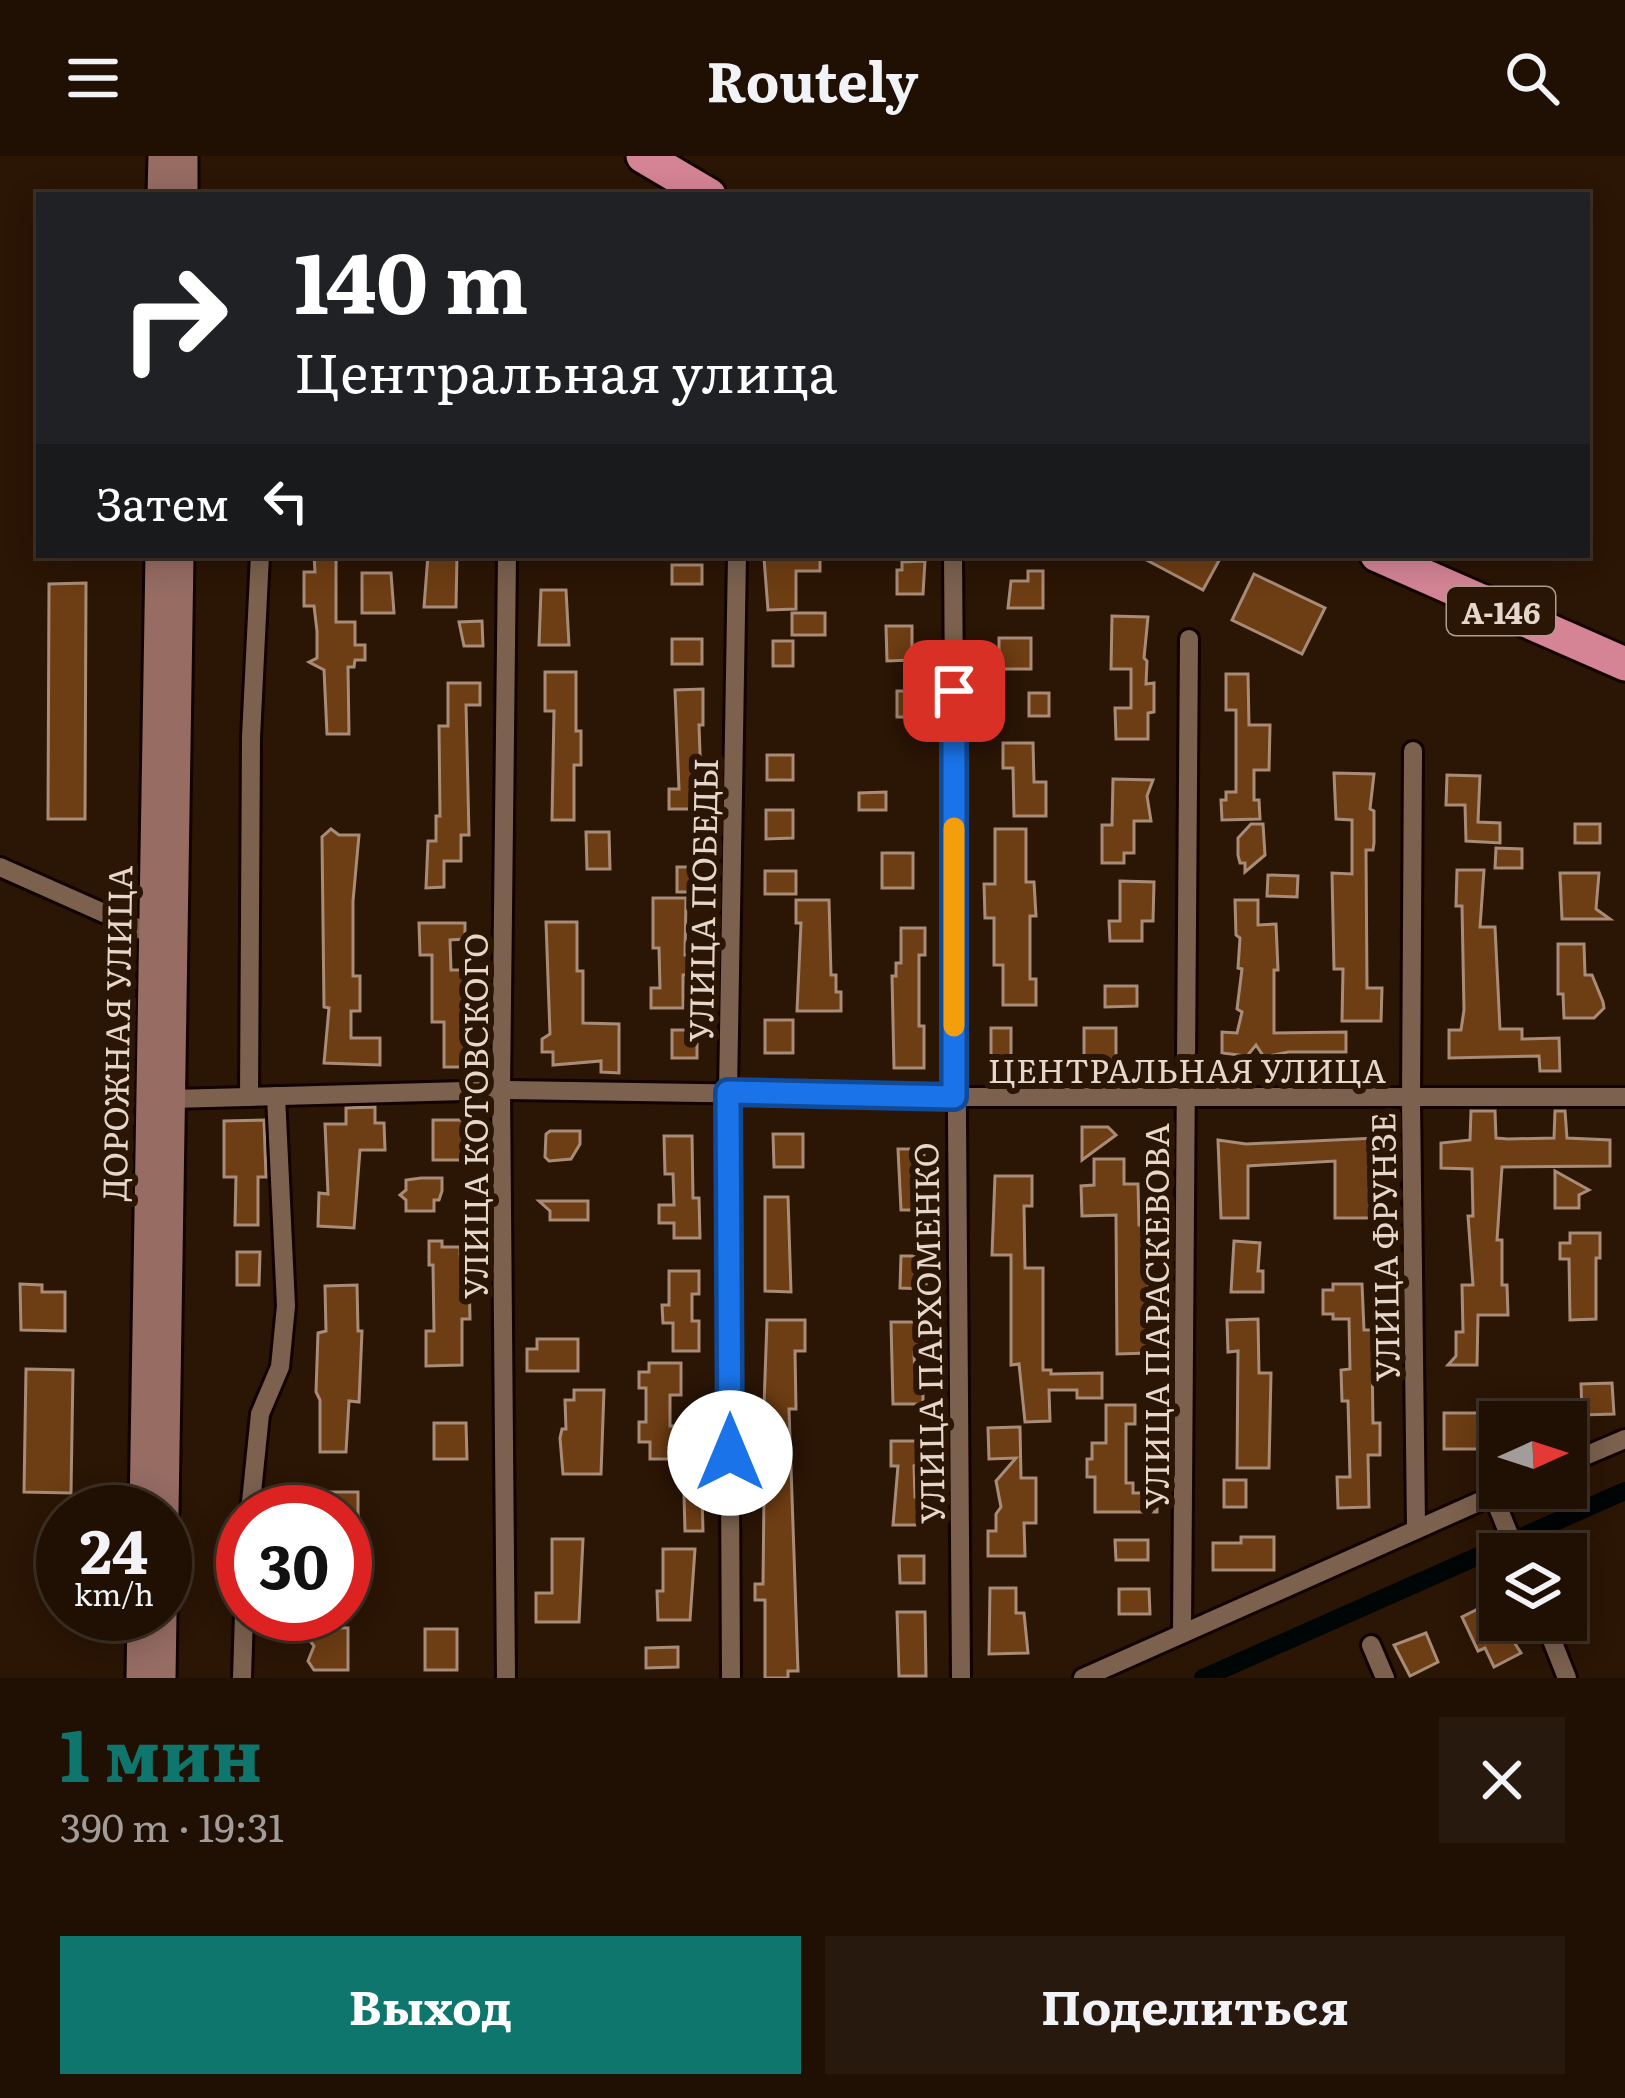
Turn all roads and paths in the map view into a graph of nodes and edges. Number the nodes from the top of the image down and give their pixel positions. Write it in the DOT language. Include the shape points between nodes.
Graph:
graph roads {
  1 [pos="162,156"];
  2 [pos="184,156"];
  3 [pos="644,156"];
  4 [pos="669,156"];
  5 [pos="161,192"];
  6 [pos="184,192"];
  7 [pos="705,192"];
  8 [pos="725,192"];
  9 [pos="159,558"];
  10 [pos="180,558"];
  11 [pos="260,558"];
  12 [pos="507,558"];
  13 [pos="737,558"];
  14 [pos="953,558"];
  15 [pos="1384,558"];
  16 [pos="1411,558"];
  17 [pos="1190,639"];
  18 [pos="1625,652"];
  19 [pos="1625,664"];
  20 [pos="1413,751"];
  21 [pos="0,867"];
  22 [pos="163,938"];
  23 [pos="501,1090"];
  24 [pos="728,1092"];
  25 [pos="276,1096"];
  26 [pos="249,1097"];
  27 [pos="954,1097"];
  28 [pos="1185,1097"];
  29 [pos="1625,1097"];
  30 [pos="172,1100"];
  31 [pos="1411,1100"];
  32 [pos="1625,1439"];
  33 [pos="1587,1455"];
  34 [pos="144,1485"];
  35 [pos="165,1485"];
  36 [pos="253,1485"];
  37 [pos="1479,1501"];
  38 [pos="1416,1527"];
  39 [pos="1182,1633"];
  40 [pos="141,1641"];
  41 [pos="163,1641"];
  42 [pos="243,1641"];
  43 [pos="1552,1641"];
  44 [pos="1371,1645"];
  45 [pos="140,1678"];
  46 [pos="162,1678"];
  47 [pos="242,1678"];
  48 [pos="506,1678"];
  49 [pos="731,1678"];
  50 [pos="961,1678"];
  51 [pos="1083,1678"];
  52 [pos="1385,1678"];
  53 [pos="1567,1678"];
  1 -- 5 [label="main road"];
  2 -- 6 [label="main road"];
  3 -- 7 [label="highway"];
  4 -- 8 [label="highway"];
  9 -- 22 [label="main road, ДОРОЖНАЯ УЛИЦА"];
  10 -- 22 [label="main road, ДОРОЖНАЯ УЛИЦА"];
  11 -- 26 [label="street"];
  12 -- 23 [label="street, УЛИЦА КОТОВСКОГО"];
  13 -- 24 [label="street, УЛИЦА ПОБЕДЫ"];
  14 -- 27 [label="street, УЛИЦА ПАРХОМЕНКО"];
  15 -- 19 [label="highway, А-146"];
  16 -- 18 [label="highway, А-146"];
  17 -- 28 [label="street, УЛИЦА ПАРАСКЕВОВА"];
  20 -- 31 [label="street, УЛИЦА ФРУНЗЕ"];
  21 -- 22 [label="street"];
  22 -- 30 [label="main road, ДОРОЖНАЯ УЛИЦА"];
  22 -- 34 [label="main road, ДОРОЖНАЯ УЛИЦА"];
  23 -- 24 [label="street, ЦЕНТРАЛЬНАЯ УЛИЦА"];
  23 -- 25 [label="street, ЦЕНТРАЛЬНАЯ УЛИЦА"];
  23 -- 48 [label="street, УЛИЦА КОТОВСКОГО"];
  24 -- 27 [label="street, ЦЕНТРАЛЬНАЯ УЛИЦА"];
  24 -- 49 [label="street, УЛИЦА ПОБЕДЫ"];
  25 -- 26 [label="street, ЦЕНТРАЛЬНАЯ УЛИЦА"];
  25 -- 36 [label="street" via="285,1326 280,1366 260,1414"];
  26 -- 30 [label="street, ЦЕНТРАЛЬНАЯ УЛИЦА"];
  27 -- 28 [label="street, ЦЕНТРАЛЬНАЯ УЛИЦА"];
  27 -- 50 [label="street, УЛИЦА ПАРХОМЕНКО"];
  28 -- 31 [label="street, ЦЕНТРАЛЬНАЯ УЛИЦА"];
  28 -- 39 [label="street, УЛИЦА ПАРАСКЕВОВА"];
  29 -- 31 [label="street, ЦЕНТРАЛЬНАЯ УЛИЦА"];
  30 -- 35 [label="main road, ДОРОЖНАЯ УЛИЦА"];
  31 -- 38 [label="street, УЛИЦА ФРУНЗЕ"];
  32 -- 33 [label="street"];
  37 -- 38 [label="street"];
  38 -- 39 [label="street"];
  39 -- 51 [label="street"];
  40 -- 45 [label="main road"];
  41 -- 46 [label="main road"];
  42 -- 47 [label="street"];
  43 -- 53 [label="street"];
  44 -- 52 [label="street"];
}
